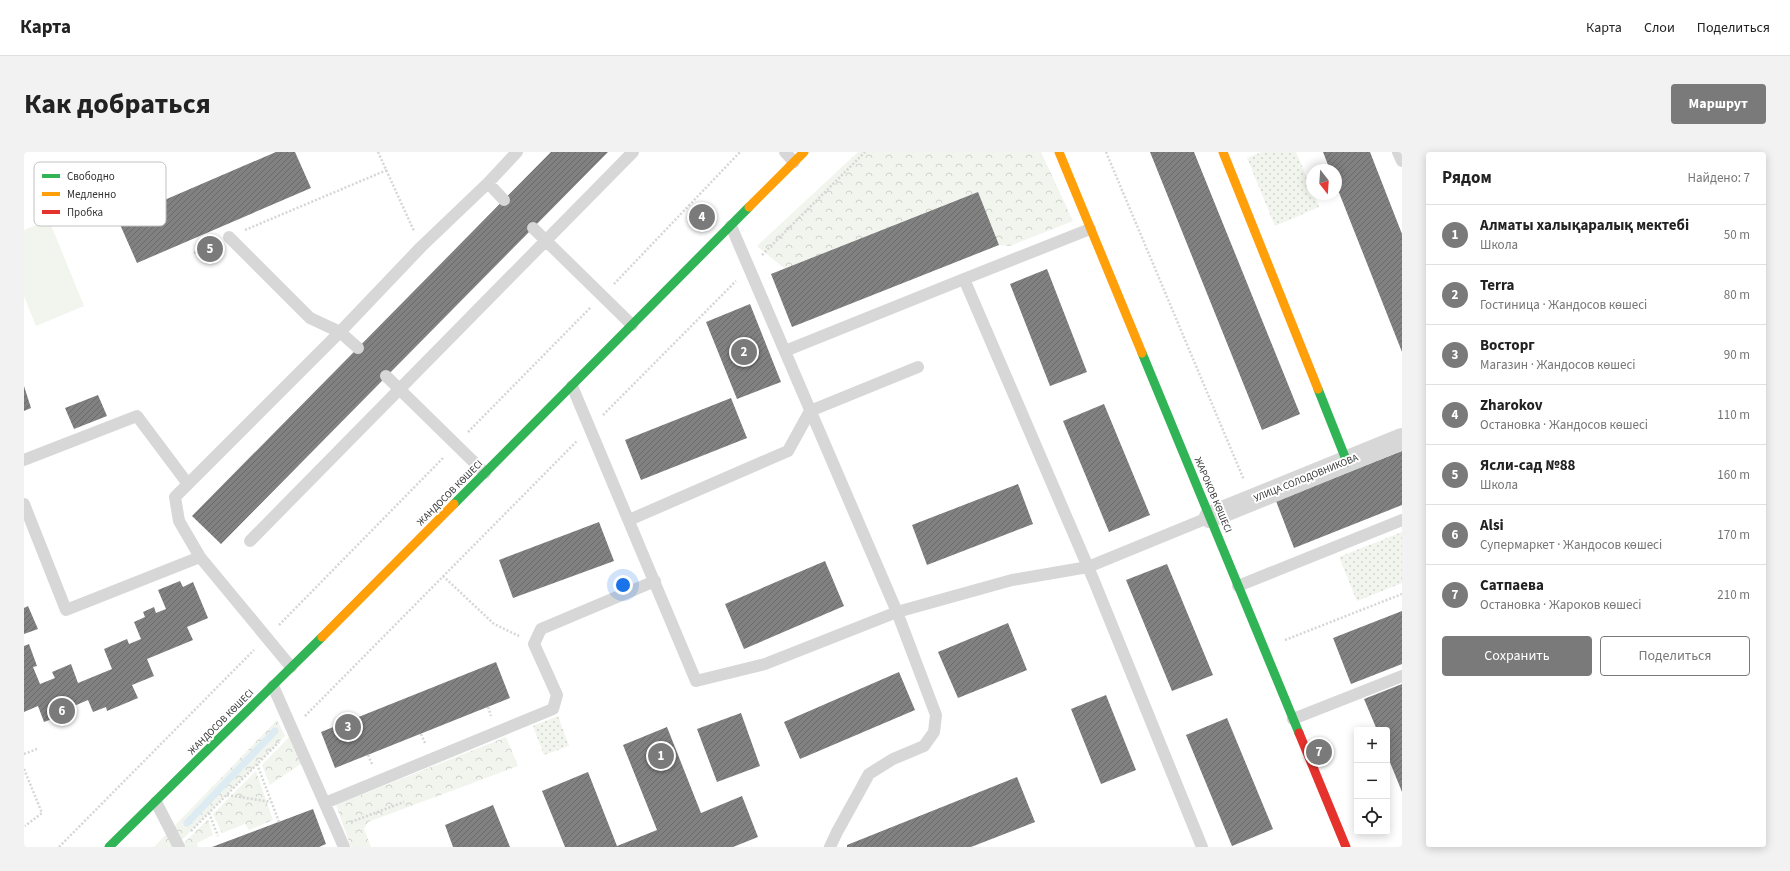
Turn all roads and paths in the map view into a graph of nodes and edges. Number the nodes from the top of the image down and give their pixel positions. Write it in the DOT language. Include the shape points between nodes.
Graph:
graph roads {
  1 [pos="378,152"];
  2 [pos="517,152"];
  3 [pos="632,152"];
  4 [pos="740,152"];
  5 [pos="784,152"];
  6 [pos="804,152"];
  7 [pos="866,152"];
  8 [pos="1059,152"];
  9 [pos="1106,152"];
  10 [pos="1223,152"];
  11 [pos="1398,152"];
  12 [pos="1402,161"];
  13 [pos="794,162"];
  14 [pos="387,170"];
  15 [pos="488,184"];
  16 [pos="504,200"];
  17 [pos="731,226"];
  18 [pos="533,228"];
  19 [pos="1090,229"];
  20 [pos="229,237"];
  21 [pos="546,240"];
  22 [pos="421,247"];
  23 [pos="194,253"];
  24 [pos="749,268"];
  25 [pos="964,279"];
  26 [pos="602,296"];
  27 [pos="632,325"];
  28 [pos="340,332"];
  29 [pos="358,348"];
  30 [pos="785,351"];
  31 [pos="918,367"];
  32 [pos="386,376"];
  33 [pos="572,386"];
  34 [pos="400,389"];
  35 [pos="810,411"];
  36 [pos="590,427"];
  37 [pos="1402,439"];
  38 [pos="457,444"];
  39 [pos="24,460"];
  40 [pos="1347,462"];
  41 [pos="485,472"];
  42 [pos="188,484"];
  43 [pos="1252,499"];
  44 [pos="24,504"];
  45 [pos="1210,517"];
  46 [pos="629,520"];
  47 [pos="1402,520"];
  48 [pos="250,541"];
  49 [pos="200,557"];
  50 [pos="1088,567"];
  51 [pos="443,576"];
  52 [pos="655,581"];
  53 [pos="1238,586"];
  54 [pos="1402,594"];
  55 [pos="897,612"];
  56 [pos="266,637"];
  57 [pos="534,644"];
  58 [pos="1264,649"];
  59 [pos="291,667"];
  60 [pos="1402,676"];
  61 [pos="273,686"];
  62 [pos="1293,720"];
  63 [pos="292,729"];
  64 [pos="37,749"];
  65 [pos="24,754"];
  66 [pos="257,764"];
  67 [pos="24,769"];
  68 [pos="227,794"];
  69 [pos="156,802"];
  70 [pos="271,802"];
  71 [pos="404,802"];
  72 [pos="325,803"];
  73 [pos="210,812"];
  74 [pos="279,822"];
  75 [pos="25,826"];
  76 [pos="335,827"];
  77 [pos="218,836"];
  78 [pos="178,846"];
  79 [pos="59,847"];
  80 [pos="109,847"];
  81 [pos="344,847"];
  82 [pos="830,847"];
  83 [pos="1202,847"];
  84 [pos="1346,847"];
  1 -- 14 [label="path"];
  2 -- 15 [label="lane"];
  3 -- 21 [label="lane"];
  4 -- 26 [label="path"];
  5 -- 13 [label="lane"];
  6 -- 13 [label="main road, ЖАНДОСОВ КӨШЕСІ"];
  7 -- 24 [label="path"];
  8 -- 19 [label="main road, ЖАРОКОВ КӨШЕСІ"];
  9 -- 43 [label="path"];
  10 -- 40 [label="main road"];
  11 -- 12 [label="lane"];
  13 -- 17 [label="main road, ЖАНДОСОВ КӨШЕСІ"];
  14 -- 20 [label="path"];
  14 -- 22 [label="path"];
  15 -- 16 [label="lane"];
  15 -- 22 [label="lane"];
  17 -- 24 [label="lane"];
  17 -- 27 [label="main road, ЖАНДОСОВ КӨШЕСІ"];
  18 -- 21 [label="lane"];
  19 -- 25 [label="lane"];
  19 -- 45 [label="main road, ЖАРОКОВ КӨШЕСІ"];
  20 -- 23 [label="path"];
  20 -- 28 [label="lane" via="310,318"];
  21 -- 26 [label="lane"];
  21 -- 34 [label="lane"];
  22 -- 28 [label="lane"];
  24 -- 30 [label="lane"];
  24 -- 36 [label="path"];
  25 -- 30 [label="lane"];
  25 -- 50 [label="lane"];
  26 -- 27 [label="lane"];
  26 -- 38 [label="path"];
  27 -- 33 [label="main road, ЖАНДОСОВ КӨШЕСІ"];
  28 -- 29 [label="lane"];
  28 -- 42 [label="lane"];
  30 -- 35 [label="lane"];
  31 -- 35 [label="lane"];
  32 -- 34 [label="lane"];
  33 -- 36 [label="lane"];
  33 -- 41 [label="main road, ЖАНДОСОВ КӨШЕСІ"];
  34 -- 38 [label="lane"];
  34 -- 48 [label="lane"];
  35 -- 46 [label="lane" via="788,451"];
  35 -- 55 [label="lane"];
  36 -- 46 [label="lane"];
  36 -- 51 [label="path"];
  37 -- 40 [label="street, УЛИЦА СОЛОДОВНИКОВА"];
  38 -- 41 [label="lane"];
  38 -- 56 [label="path"];
  39 -- 42 [label="lane" via="137,416"];
  40 -- 43 [label="street, УЛИЦА СОЛОДОВНИКОВА"];
  41 -- 59 [label="main road, ЖАНДОСОВ КӨШЕСІ"];
  42 -- 49 [label="lane" via="175,497 179,521"];
  43 -- 45 [label="street, УЛИЦА СОЛОДОВНИКОВА"];
  44 -- 49 [label="lane" via="66,610"];
  45 -- 50 [label="lane"];
  45 -- 53 [label="main road, ЖАРОКОВ КӨШЕСІ"];
  46 -- 52 [label="lane"];
  47 -- 53 [label="lane"];
  49 -- 56 [label="lane"];
  50 -- 55 [label="lane" via="1012,580"];
  50 -- 83 [label="lane"];
  51 -- 57 [label="path" via="494,624"];
  51 -- 63 [label="path"];
  52 -- 55 [label="lane" via="696,681 765,664"];
  52 -- 57 [label="lane" via="541,629"];
  53 -- 58 [label="main road, ЖАРОКОВ КӨШЕСІ"];
  54 -- 58 [label="path"];
  55 -- 82 [label="lane" via="936,715 934,732 924,746 893,759 870,774"];
  56 -- 59 [label="lane"];
  56 -- 79 [label="path"];
  57 -- 72 [label="lane" via="557,695 553,710"];
  58 -- 62 [label="main road, ЖАРОКОВ КӨШЕСІ"];
  59 -- 61 [label="main road, ЖАНДОСОВ КӨШЕСІ"];
  60 -- 62 [label="lane"];
  61 -- 63 [label="lane"];
  61 -- 69 [label="main road, ЖАНДОСОВ КӨШЕСІ"];
  62 -- 84 [label="main road, ЖАРОКОВ КӨШЕСІ"];
  63 -- 66 [label="path"];
  63 -- 72 [label="lane"];
  64 -- 65 [label="path"];
  66 -- 68 [label="path"];
  66 -- 70 [label="path"];
  67 -- 75 [label="path" via="42,813"];
  68 -- 70 [label="path"];
  68 -- 73 [label="path"];
  69 -- 78 [label="lane"];
  69 -- 80 [label="main road, ЖАНДОСОВ КӨШЕСІ"];
  70 -- 74 [label="path"];
  71 -- 76 [label="path"];
  72 -- 76 [label="lane"];
  73 -- 77 [label="path"];
  73 -- 78 [label="path"];
  76 -- 81 [label="lane"];
}
